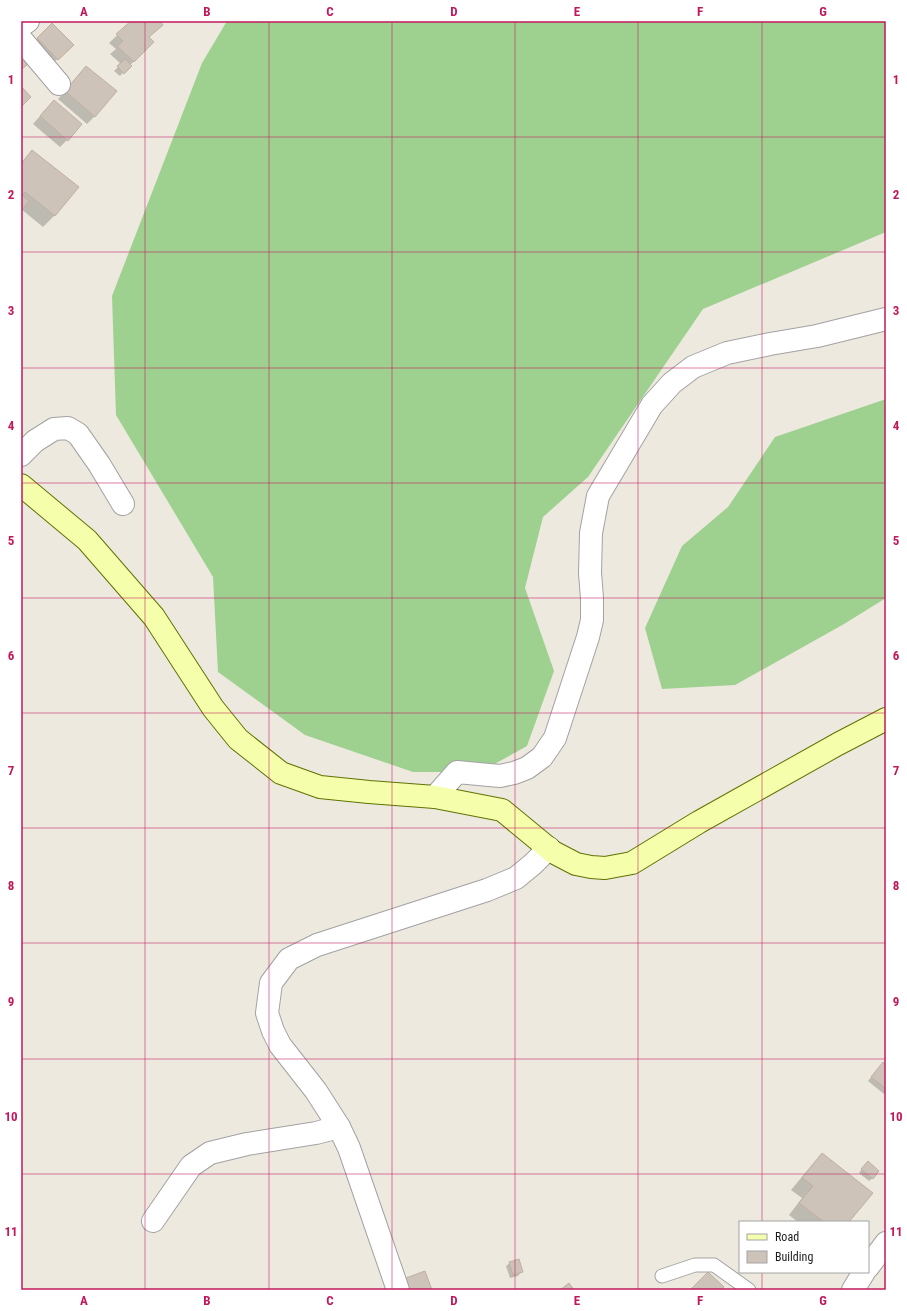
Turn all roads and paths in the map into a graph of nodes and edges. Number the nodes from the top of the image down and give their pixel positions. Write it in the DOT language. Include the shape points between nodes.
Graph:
graph roads {
  1 [pos="28,21"];
  2 [pos="21,26"];
  3 [pos="21,39"];
  4 [pos="59,84"];
  5 [pos="886,319"];
  6 [pos="21,455"];
  7 [pos="21,486"];
  8 [pos="123,504"];
  9 [pos="886,720"];
  10 [pos="435,797"];
  11 [pos="548,848"];
  12 [pos="339,1127"];
  13 [pos="153,1221"];
  14 [pos="886,1243"];
  15 [pos="869,1266"];
  16 [pos="863,1273"];
  17 [pos="662,1276"];
  18 [pos="398,1290"];
  19 [pos="749,1290"];
  20 [pos="853,1290"];
  1 -- 2 [label="street"];
  3 -- 4 [label="street"];
  5 -- 10 [label="street" via="817,336 727,353 693,368 672,383 652,405 598,496 591,534 592,620 555,738 542,757 527,768 500,776 457,772"];
  6 -- 8 [label="street" via="35,441 54,429 68,428 78,434"];
  7 -- 10 [label="street" via="87,540 154,617 213,708 238,739 281,773 320,787"];
  9 -- 11 [label="street" via="838,744 632,862 605,868 591,867 576,864"];
  10 -- 11 [label="street" via="502,810"];
  11 -- 12 [label="street" via="516,878 317,946 289,959 271,983 267,1013 273,1031 280,1045 316,1091"];
  12 -- 13 [label="street" via="210,1153 191,1166"];
  12 -- 18 [label="street"];
  14 -- 15 [label="street"];
  16 -- 20 [label="street"];
  17 -- 19 [label="lane" via="695,1265 714,1265"];
}
